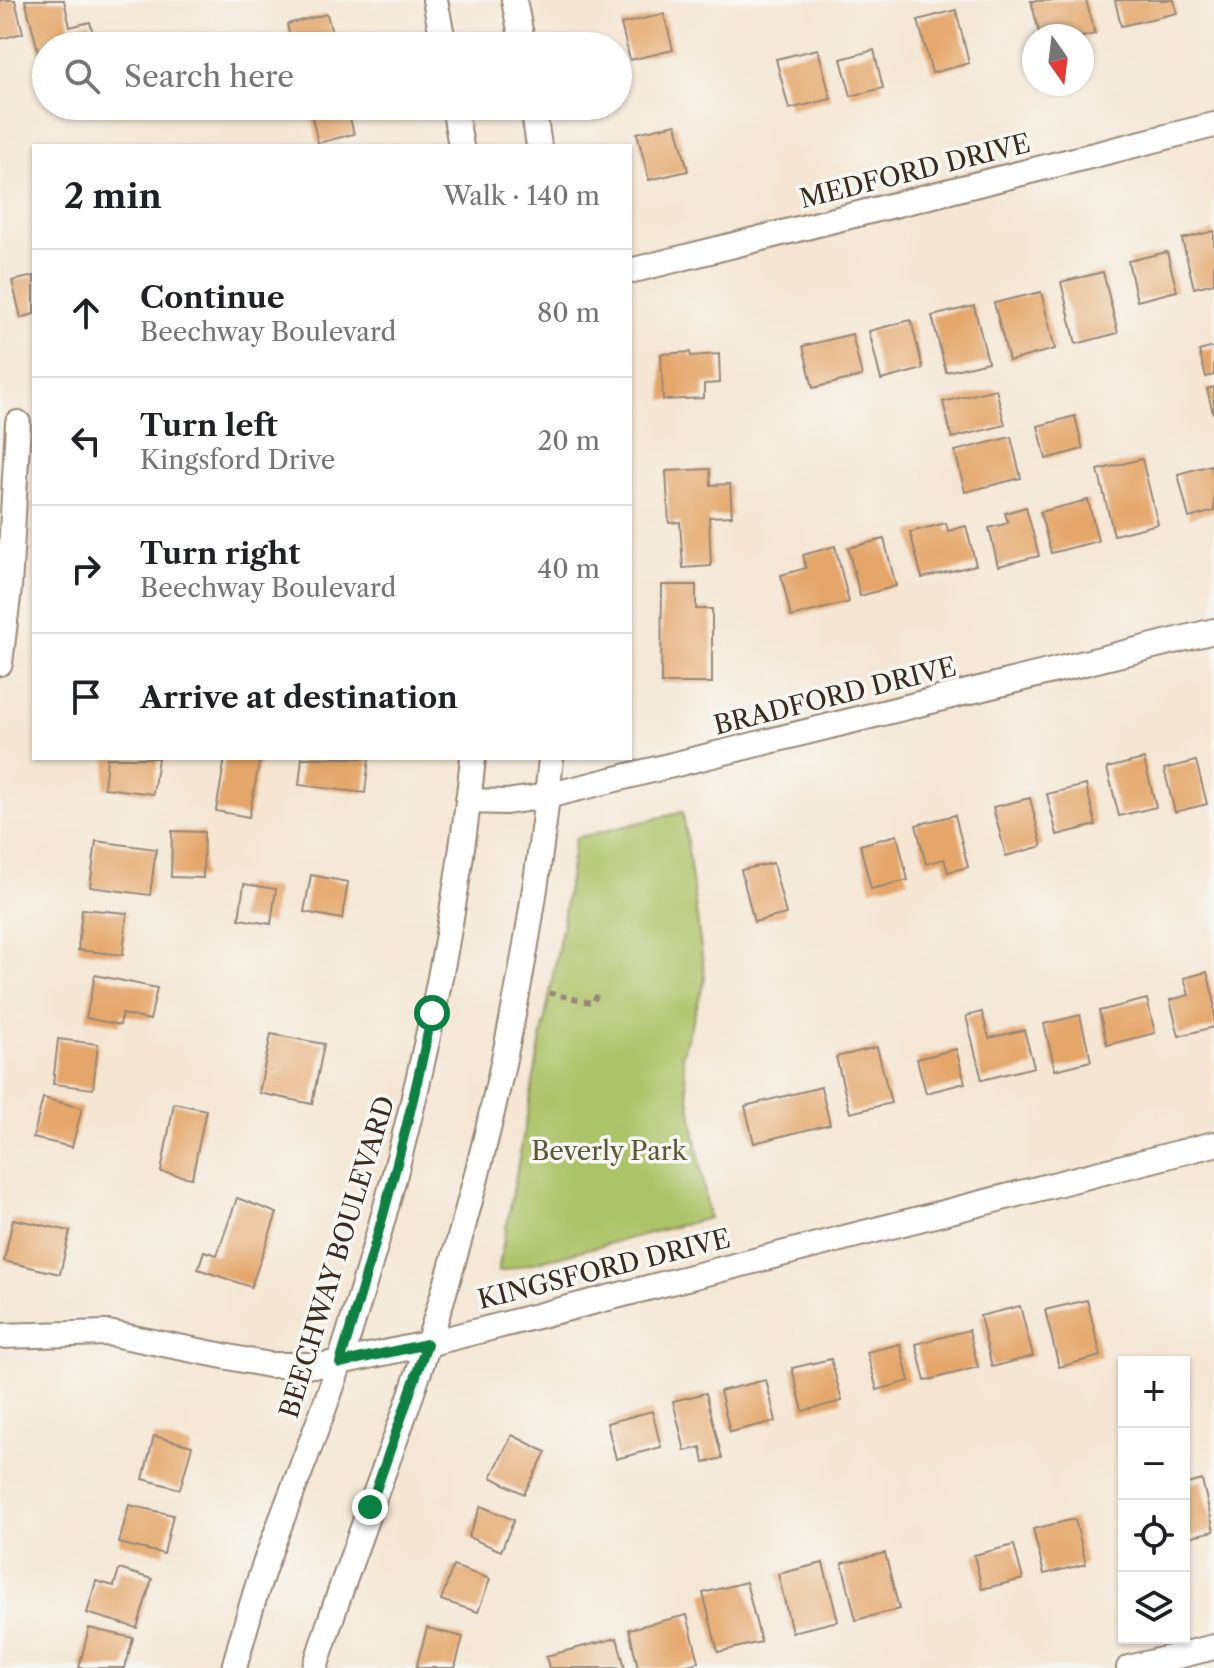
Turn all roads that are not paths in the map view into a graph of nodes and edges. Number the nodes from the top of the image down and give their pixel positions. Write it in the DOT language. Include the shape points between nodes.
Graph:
graph roads {
  1 [pos="435,0"];
  2 [pos="514,0"];
  3 [pos="441,32"];
  4 [pos="520,32"];
  5 [pos="456,120"];
  6 [pos="535,120"];
  7 [pos="1214,125"];
  8 [pos="461,144"];
  9 [pos="539,144"];
  10 [pos="632,270"];
  11 [pos="17,423"];
  12 [pos="1214,631"];
  13 [pos="0,663"];
  14 [pos="473,760"];
  15 [pos="551,760"];
  16 [pos="547,796"];
  17 [pos="468,801"];
  18 [pos="1214,1144"];
  19 [pos="0,1336"];
  20 [pos="427,1344"];
  21 [pos="340,1363"];
  22 [pos="1214,1647"];
  23 [pos="234,1668"];
  24 [pos="315,1668"];
  25 [pos="1129,1668"];
  1 -- 3 [label="street"];
  2 -- 4 [label="street"];
  5 -- 8 [label="street"];
  6 -- 9 [label="street"];
  7 -- 10 [label="street, MEDFORD DRIVE"];
  11 -- 13 [label="street"];
  12 -- 16 [label="street, BRADFORD DRIVE"];
  14 -- 17 [label="street, BEECHWAY BOULEVARD"];
  15 -- 16 [label="street"];
  16 -- 17 [label="street, BRADFORD DRIVE"];
  16 -- 20 [label="street" via="542,857 490,1120"];
  17 -- 21 [label="street, BEECHWAY BOULEVARD" via="464,846 414,1102"];
  18 -- 20 [label="street, KINGSFORD DRIVE"];
  19 -- 21 [label="street, KINGSFORD DRIVE" via="108,1333 269,1365"];
  20 -- 21 [label="street, KINGSFORD DRIVE"];
  20 -- 24 [label="street"];
  21 -- 23 [label="street, BEECHWAY BOULEVARD" via="263,1572"];
  22 -- 25 [label="street"];
}
